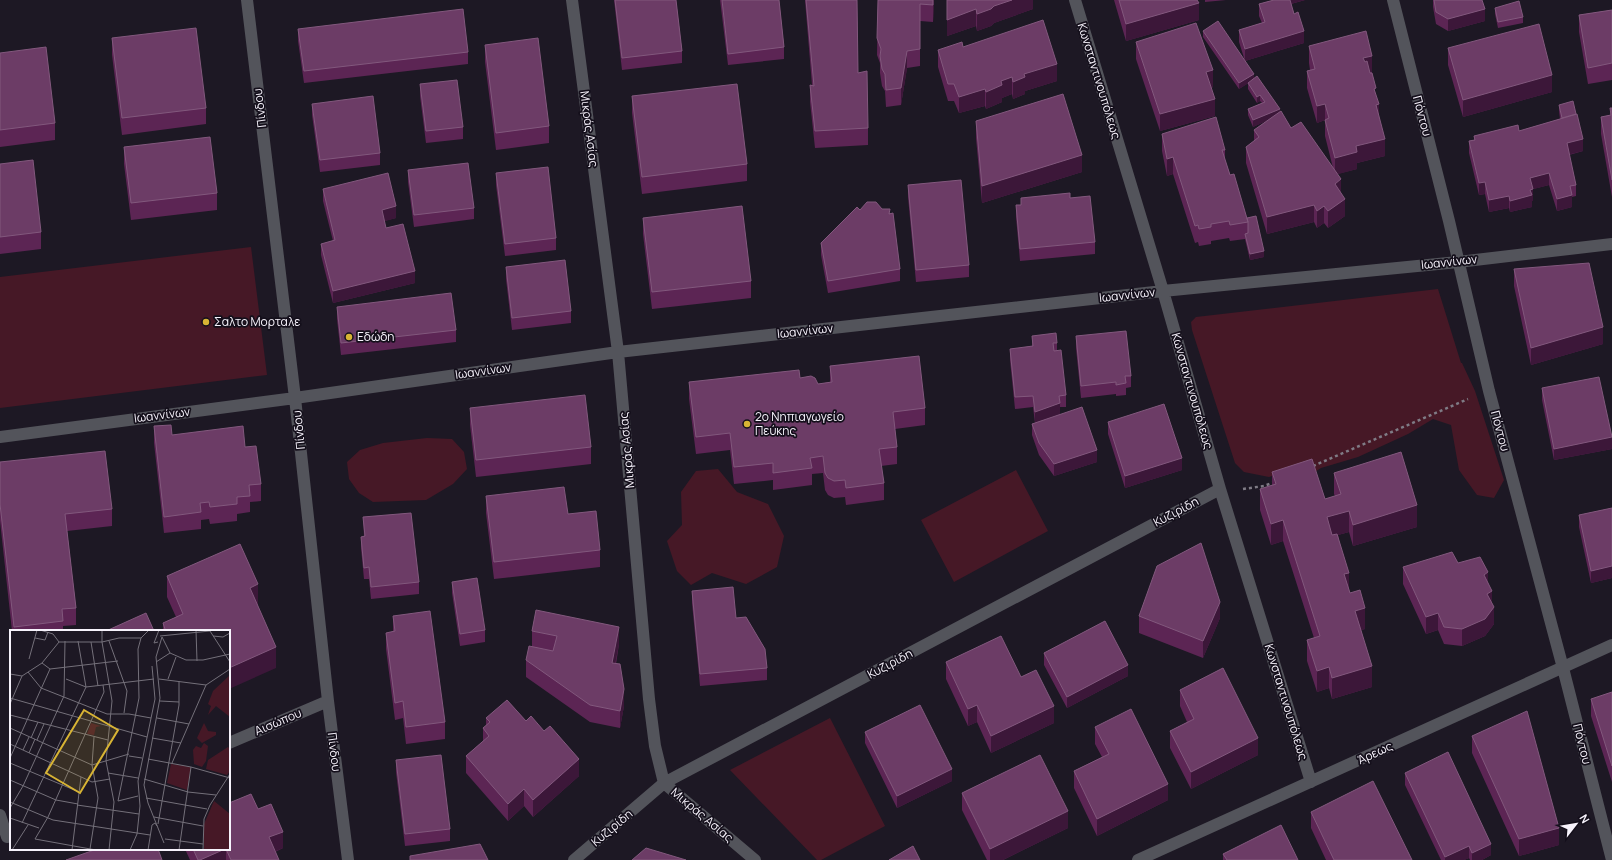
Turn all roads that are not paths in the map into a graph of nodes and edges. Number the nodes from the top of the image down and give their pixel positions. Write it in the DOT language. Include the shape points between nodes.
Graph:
graph roads {
  1 [pos="247,0"];
  2 [pos="572,0"];
  3 [pos="1075,0"];
  4 [pos="1393,0"];
  5 [pos="1612,244"];
  6 [pos="1458,262"];
  7 [pos="1163,291"];
  8 [pos="618,352"];
  9 [pos="295,398"];
  10 [pos="0,436"];
  11 [pos="1220,489"];
  12 [pos="1612,645"];
  13 [pos="1563,668"];
  14 [pos="328,701"];
  15 [pos="230,743"];
  16 [pos="1311,782"];
  17 [pos="664,783"];
  18 [pos="0,815"];
  19 [pos="6,837"];
  20 [pos="348,860"];
  21 [pos="574,860"];
  22 [pos="755,860"];
  23 [pos="1138,860"];
  24 [pos="1612,860"];
  1 -- 9 [label="street, Πίνδου"];
  2 -- 8 [label="street, Μικράς Ασίας"];
  3 -- 7 [label="street, Κωνσταντινουπόλεως"];
  4 -- 6 [label="street, Πόντου"];
  5 -- 6 [label="street, Ιωαννίνων"];
  6 -- 7 [label="street, Ιωαννίνων"];
  6 -- 13 [label="street, Πόντου" via="1489,391"];
  7 -- 8 [label="street, Ιωαννίνων"];
  7 -- 11 [label="street, Κωνσταντινουπόλεως"];
  8 -- 9 [label="street, Ιωαννίνων"];
  8 -- 17 [label="street, Μικράς Ασίας" via="649,699 655,746"];
  9 -- 10 [label="street, Ιωαννίνων"];
  9 -- 14 [label="street, Πίνδου"];
  11 -- 16 [label="street, Κωνσταντινουπόλεως"];
  11 -- 17 [label="street, Κυζιρίδη"];
  12 -- 13 [label="street, Άρεως"];
  13 -- 16 [label="street, Άρεως"];
  13 -- 24 [label="street, Πόντου"];
  14 -- 15 [label="street, Αισώπου"];
  14 -- 20 [label="street, Πίνδου"];
  16 -- 23 [label="street, Άρεως"];
  17 -- 21 [label="street, Κυζιρίδη"];
  17 -- 22 [label="street, Μικράς Ασίας"];
  18 -- 19 [label="street"];
}
